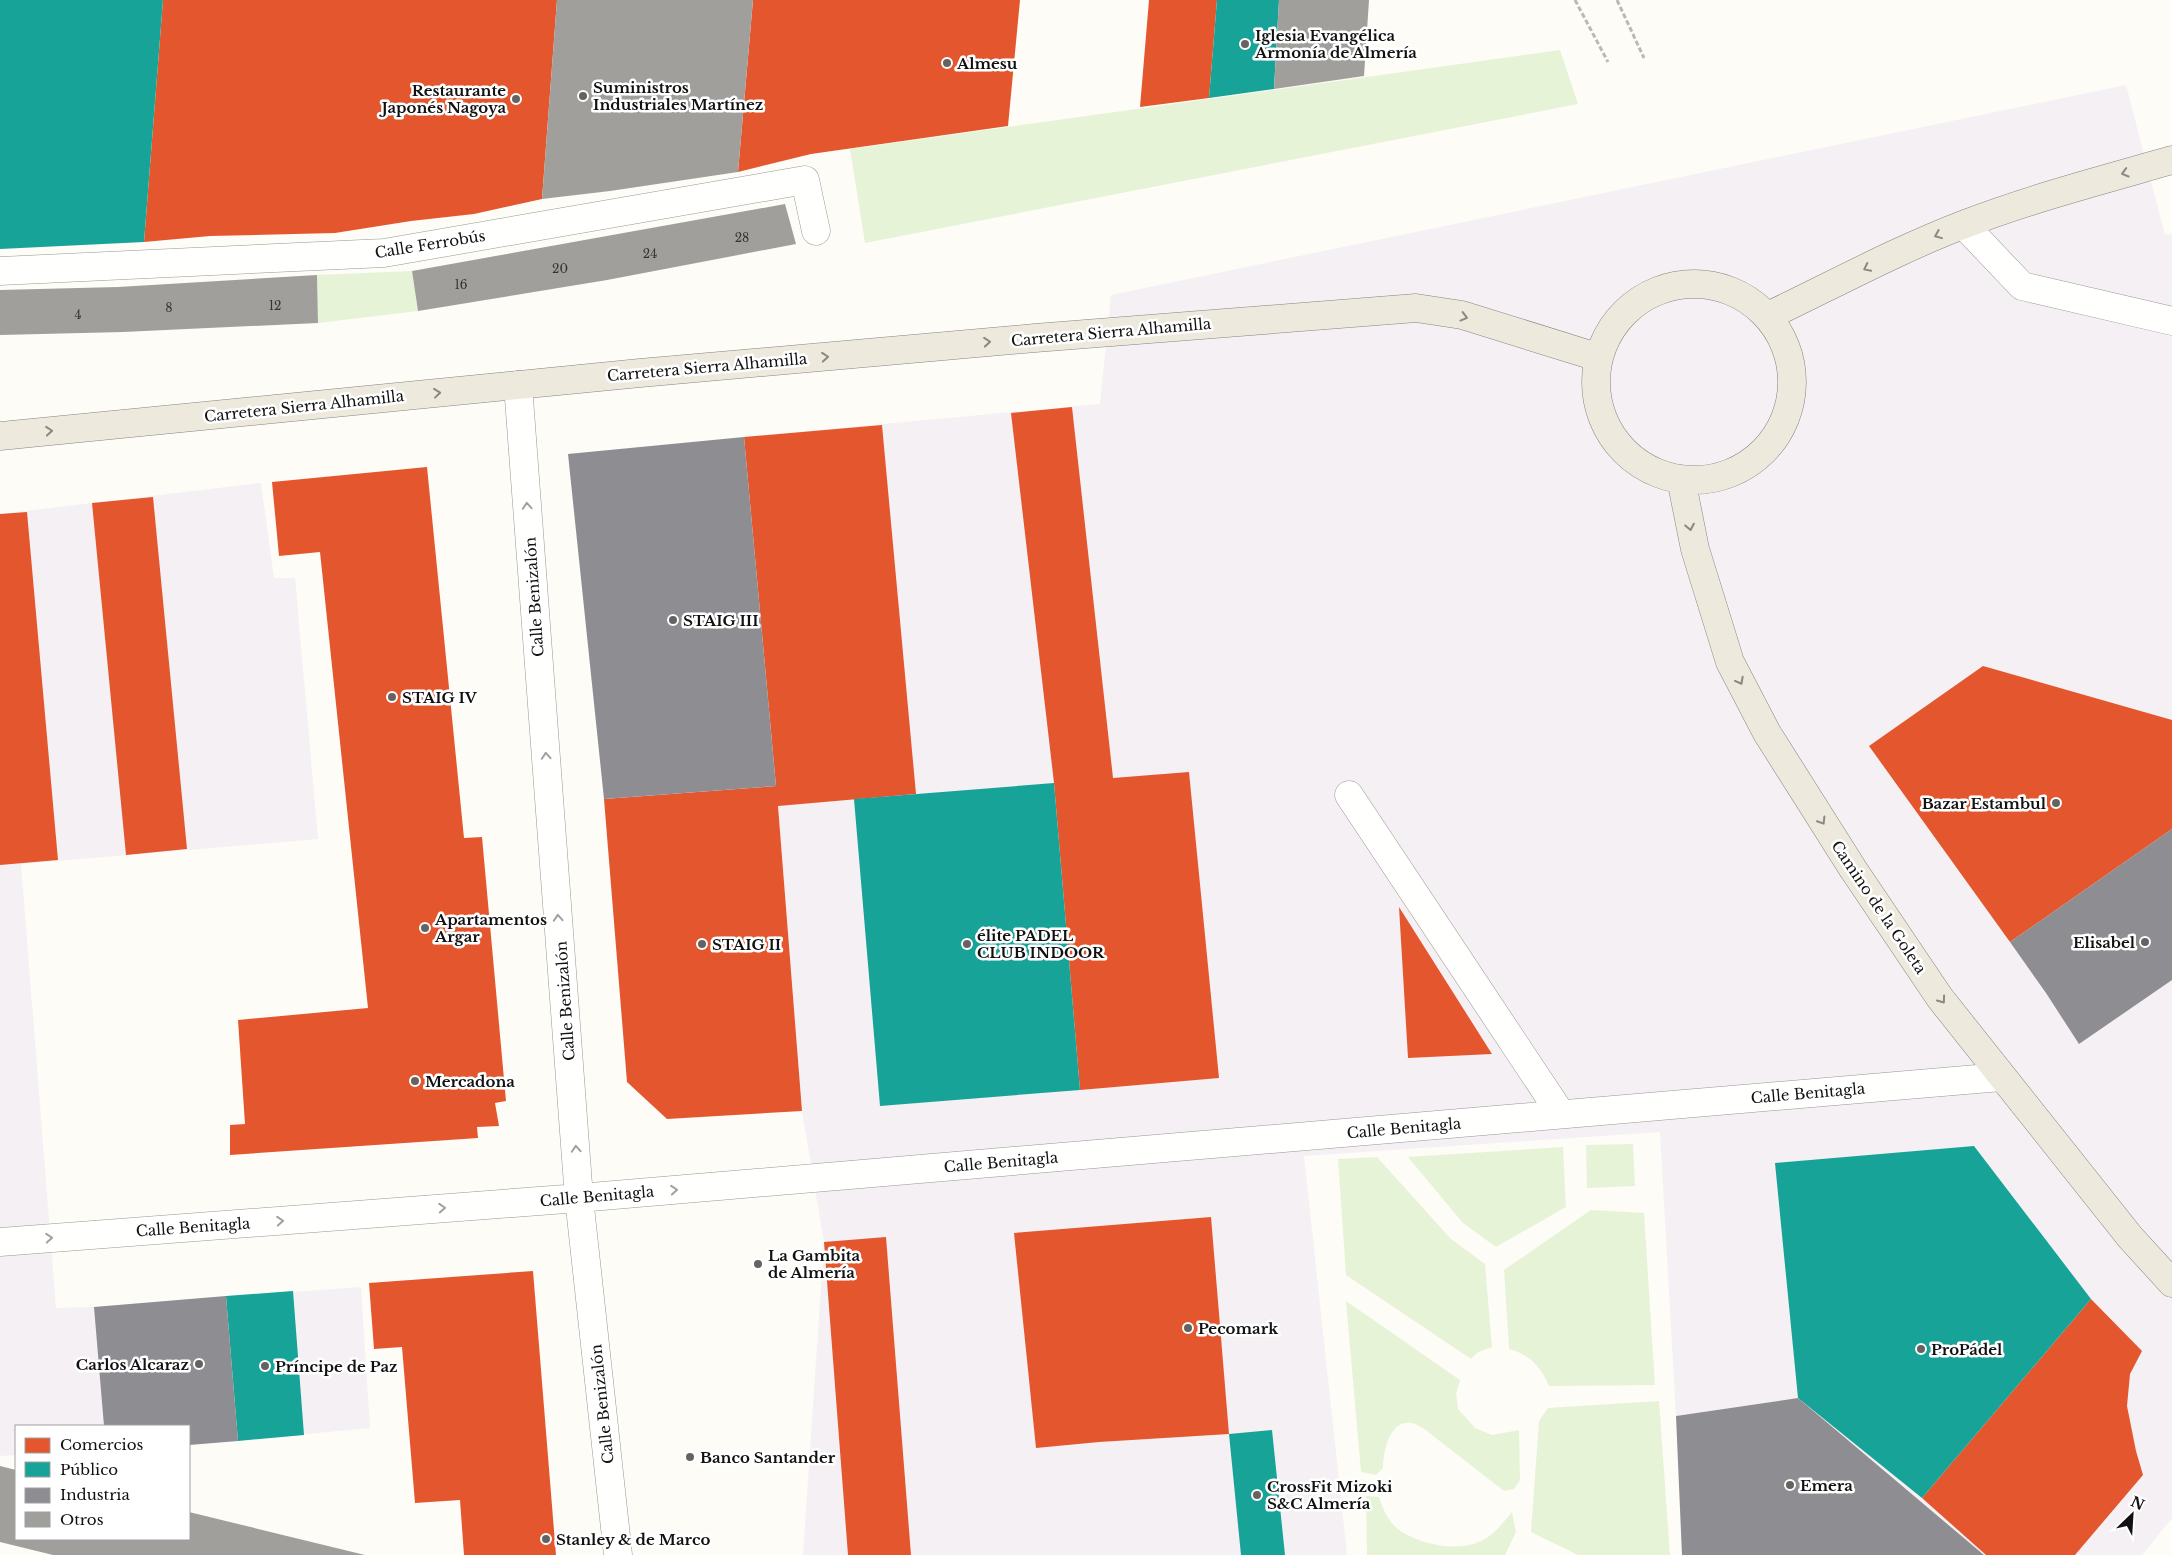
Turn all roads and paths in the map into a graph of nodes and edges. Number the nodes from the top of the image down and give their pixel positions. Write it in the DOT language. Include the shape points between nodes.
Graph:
graph roads {
  1 [pos="1575,0"];
  2 [pos="1617,0"];
  3 [pos="1644,58"];
  4 [pos="1608,62"];
  5 [pos="2172,160"];
  6 [pos="1964,225"];
  7 [pos="816,231"];
  8 [pos="0,272"];
  9 [pos="1768,316"];
  10 [pos="2172,321"];
  11 [pos="1598,357"];
  12 [pos="518,385"];
  13 [pos="0,436"];
  14 [pos="1681,479"];
  15 [pos="1349,795"];
  16 [pos="2001,1077"];
  17 [pos="1561,1114"];
  18 [pos="580,1198"];
  19 [pos="0,1242"];
  20 [pos="2172,1283"];
  21 [pos="618,1555"];
  1 -- 4 [label="path"];
  2 -- 3 [label="path"];
  5 -- 6 [label="main road, one-way" via="2043,196"];
  6 -- 9 [label="main road, one-way"];
  6 -- 10 [label="street" via="2022,286"];
  7 -- 8 [label="street, Calle Ferrobús" via="805,180 384,253"];
  9 -- 11 [label="main road" via="1743,297 1706,283 1659,289 1620,315 1606,335"];
  9 -- 14 [label="main road" via="1782,336 1793,382 1790,406 1781,428 1750,463 1728,474 1705,480"];
  12 -- 11 [label="main road, Carretera Sierra Alhamilla, one-way" via="1035,338 1416,308 1462,315"];
  11 -- 14 [label="main road" via="1594,381 1597,405 1619,447 1658,474"];
  13 -- 12 [label="main road, Carretera Sierra Alhamilla, one-way"];
  18 -- 12 [label="street, Calle Benizalón, one-way"];
  14 -- 16 [label="main road, Camino de la Goleta, one-way" via="1694,549 1730,662 1767,733 1940,998"];
  15 -- 17 [label="street"];
  16 -- 17 [label="street, Calle Benitagla"];
  16 -- 20 [label="main road, Camino de la Goleta" via="2130,1237"];
  18 -- 17 [label="street, Calle Benitagla, one-way"];
  19 -- 18 [label="street, Calle Benitagla, one-way"];
  18 -- 21 [label="street, Calle Benizalón"];
}
